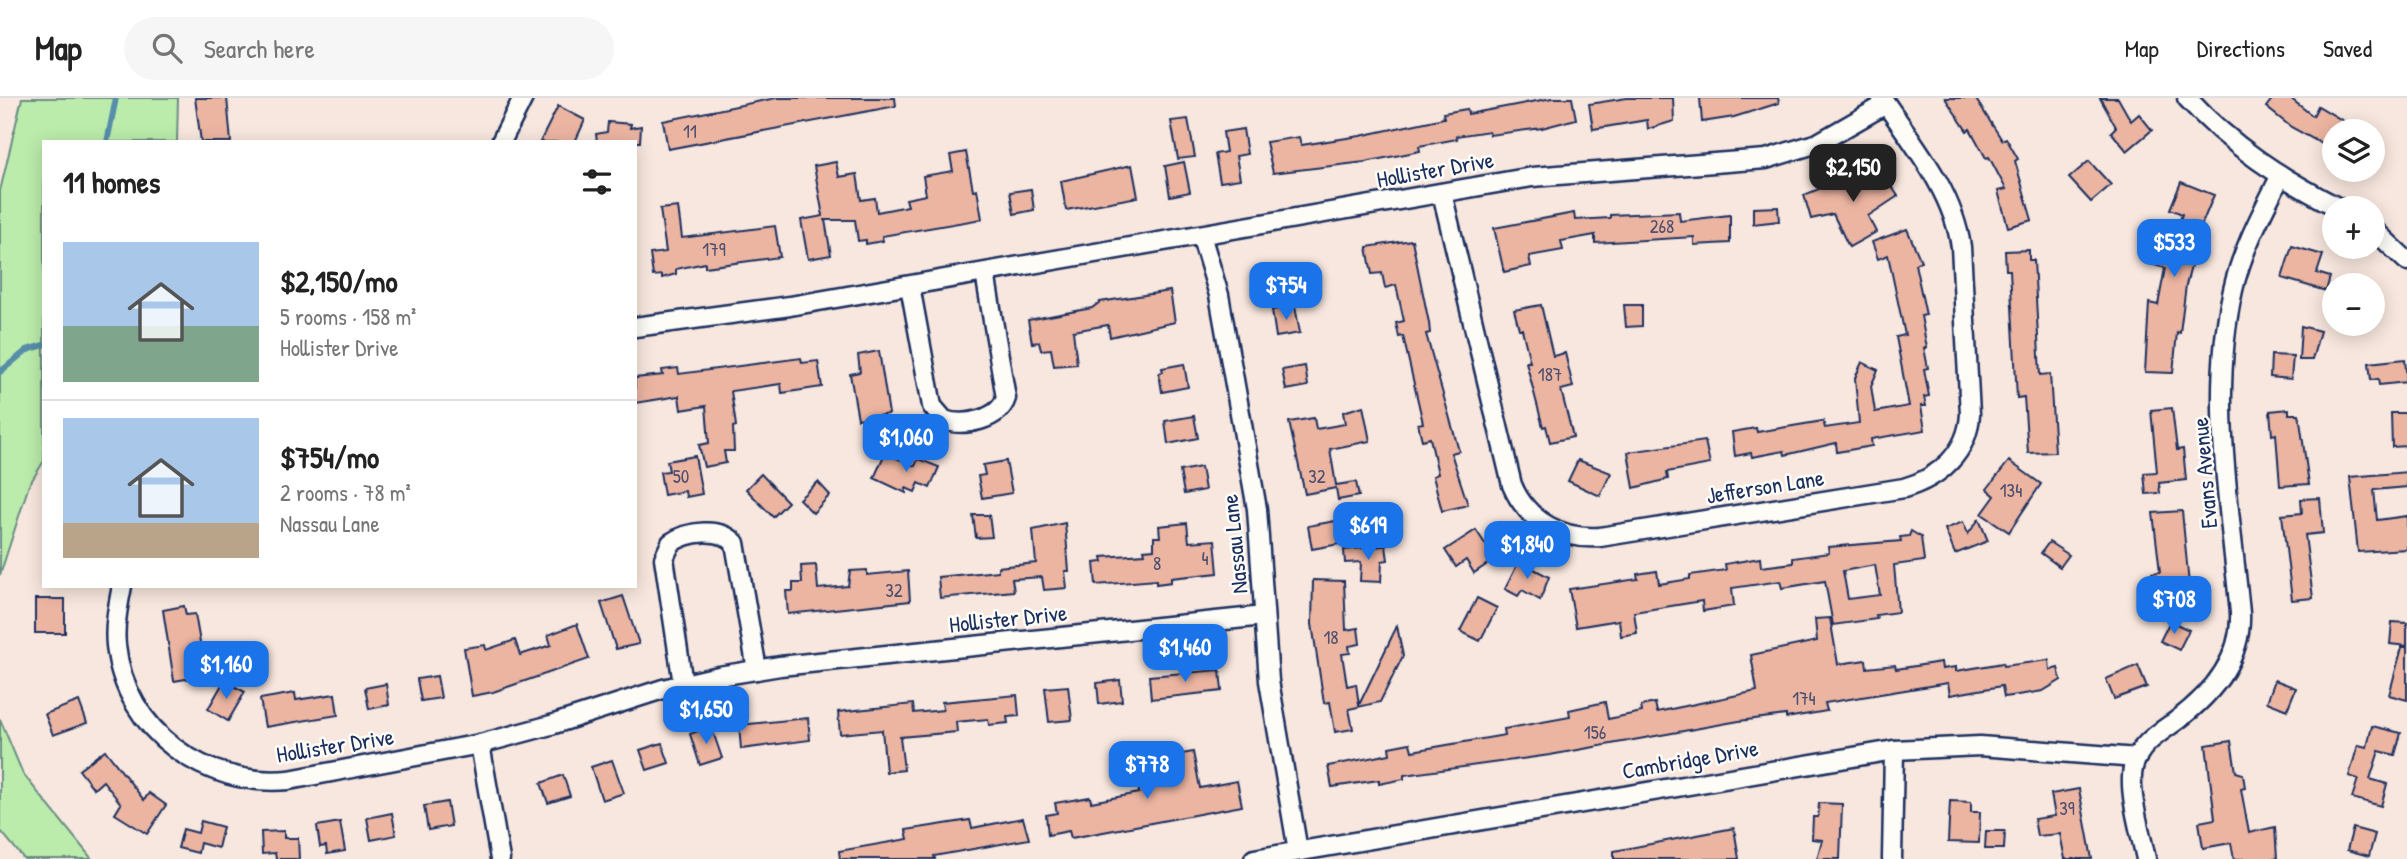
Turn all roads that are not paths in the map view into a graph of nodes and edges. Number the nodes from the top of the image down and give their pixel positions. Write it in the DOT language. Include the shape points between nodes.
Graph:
graph roads {
  1 [pos="523,98"];
  2 [pos="2187,98"];
  3 [pos="1884,101"];
  4 [pos="502,140"];
  5 [pos="2280,177"];
  6 [pos="1442,193"];
  7 [pos="2322,199"];
  8 [pos="1201,235"];
  9 [pos="2385,240"];
  10 [pos="2407,261"];
  11 [pos="985,273"];
  12 [pos="910,286"];
  13 [pos="637,327"];
  14 [pos="122,588"];
  15 [pos="1264,617"];
  16 [pos="757,670"];
  17 [pos="683,684"];
  18 [pos="480,744"];
  19 [pos="1894,750"];
  20 [pos="2137,758"];
  21 [pos="1298,851"];
  22 [pos="500,859"];
  23 [pos="1254,859"];
  24 [pos="1892,859"];
  25 [pos="2146,859"];
  1 -- 4 [label="street"];
  2 -- 5 [label="street" via="2231,142"];
  3 -- 6 [label="street, Hollister Drive" via="1818,143 1766,159 1549,175"];
  3 -- 6 [label="street, Jefferson Lane" via="1936,178 1955,221 1961,247 1970,414 1964,440 1949,463 1928,479 1904,488 1600,537 1568,535 1547,527 1522,503 1512,485"];
  5 -- 7 [label="street"];
  5 -- 20 [label="street, Evans Avenue" via="2239,271 2224,350 2223,419 2240,613 2238,639 2213,687 2146,744"];
  6 -- 8 [label="street, Hollister Drive"];
  8 -- 11 [label="street, Hollister Drive"];
  8 -- 15 [label="street, Nassau Lane" via="1219,295 1257,509"];
  9 -- 10 [label="street"];
  11 -- 12 [label="street, Hollister Drive"];
  11 -- 12 [label="street" via="1006,393 999,411 972,420 947,421 933,407"];
  12 -- 13 [label="street, Hollister Drive"];
  14 -- 18 [label="street, Hollister Drive" via="116,637 125,682 161,738 204,767 235,777 276,781"];
  15 -- 16 [label="street, Hollister Drive"];
  15 -- 21 [label="street, Nassau Lane" via="1269,681"];
  16 -- 17 [label="street, Hollister Drive"];
  16 -- 17 [label="street" via="737,547 720,533 685,537 669,545 664,558"];
  17 -- 18 [label="street, Hollister Drive"];
  18 -- 22 [label="street"];
  19 -- 20 [label="street, Cambridge Drive" via="1980,746"];
  19 -- 21 [label="street, Cambridge Drive"];
  19 -- 24 [label="street"];
  20 -- 25 [label="street" via="2133,785"];
  21 -- 23 [label="street, Cambridge Drive"];
}
